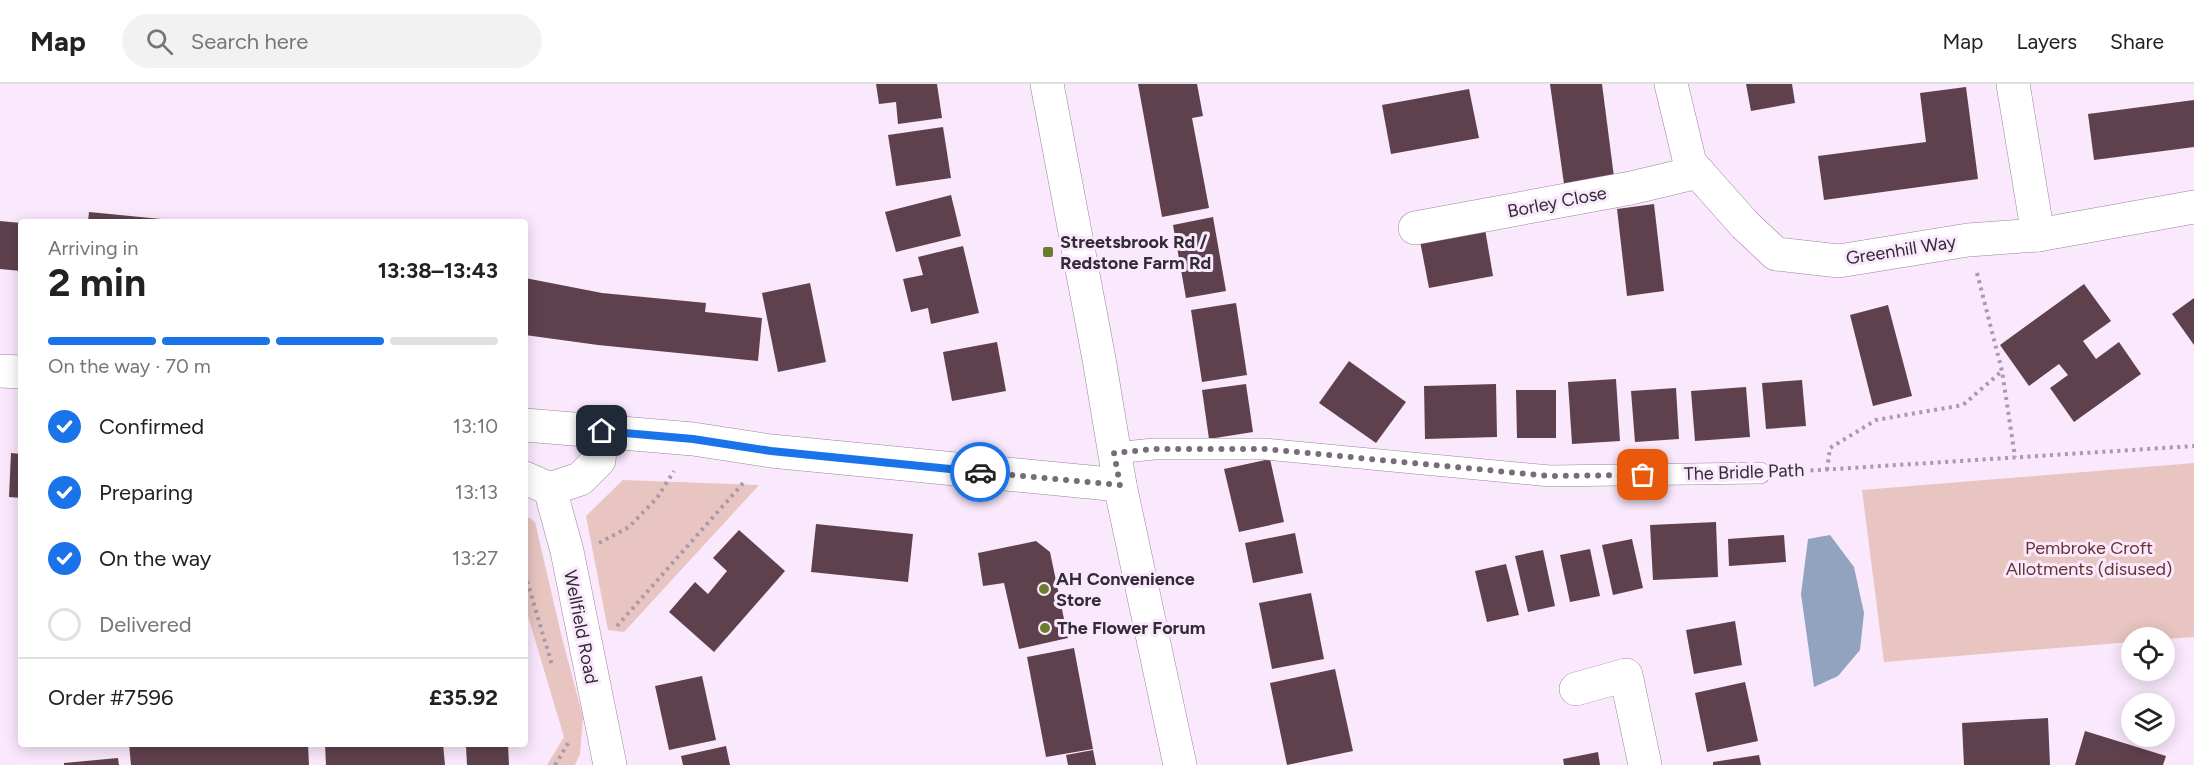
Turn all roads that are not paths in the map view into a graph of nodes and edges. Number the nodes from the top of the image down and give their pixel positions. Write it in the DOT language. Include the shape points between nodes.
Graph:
graph roads {
  1 [pos="1047,84"];
  2 [pos="1671,84"];
  3 [pos="2013,84"];
  4 [pos="1698,172"];
  5 [pos="2194,207"];
  6 [pos="1415,228"];
  7 [pos="2038,235"];
  8 [pos="0,371"];
  9 [pos="18,372"];
  10 [pos="528,425"];
  11 [pos="602,431"];
  12 [pos="1114,453"];
  13 [pos="1760,473"];
  14 [pos="537,484"];
  15 [pos="1120,485"];
  16 [pos="1576,688"];
  17 [pos="610,765"];
  18 [pos="1180,765"];
  19 [pos="1645,765"];
  1 -- 12 [label="street" via="1100,359"];
  2 -- 4 [label="street, Greenhill Way" via="1689,163"];
  3 -- 7 [label="street"];
  4 -- 6 [label="street, Borley Close"];
  4 -- 7 [label="street, Greenhill Way" via="1776,254 1839,261 1968,240"];
  5 -- 7 [label="street, Greenhill Way"];
  8 -- 9 [label="street"];
  10 -- 11 [label="street"];
  11 -- 14 [label="street, Wellfield Road" via="599,460 580,479"];
  11 -- 15 [label="street"];
  12 -- 13 [label="lane, The Bridle Path" via="1265,449 1550,476"];
  12 -- 15 [label="street"];
  14 -- 17 [label="street, Wellfield Road" via="567,551"];
  15 -- 18 [label="street"];
  16 -- 19 [label="street" via="1626,675"];
}
